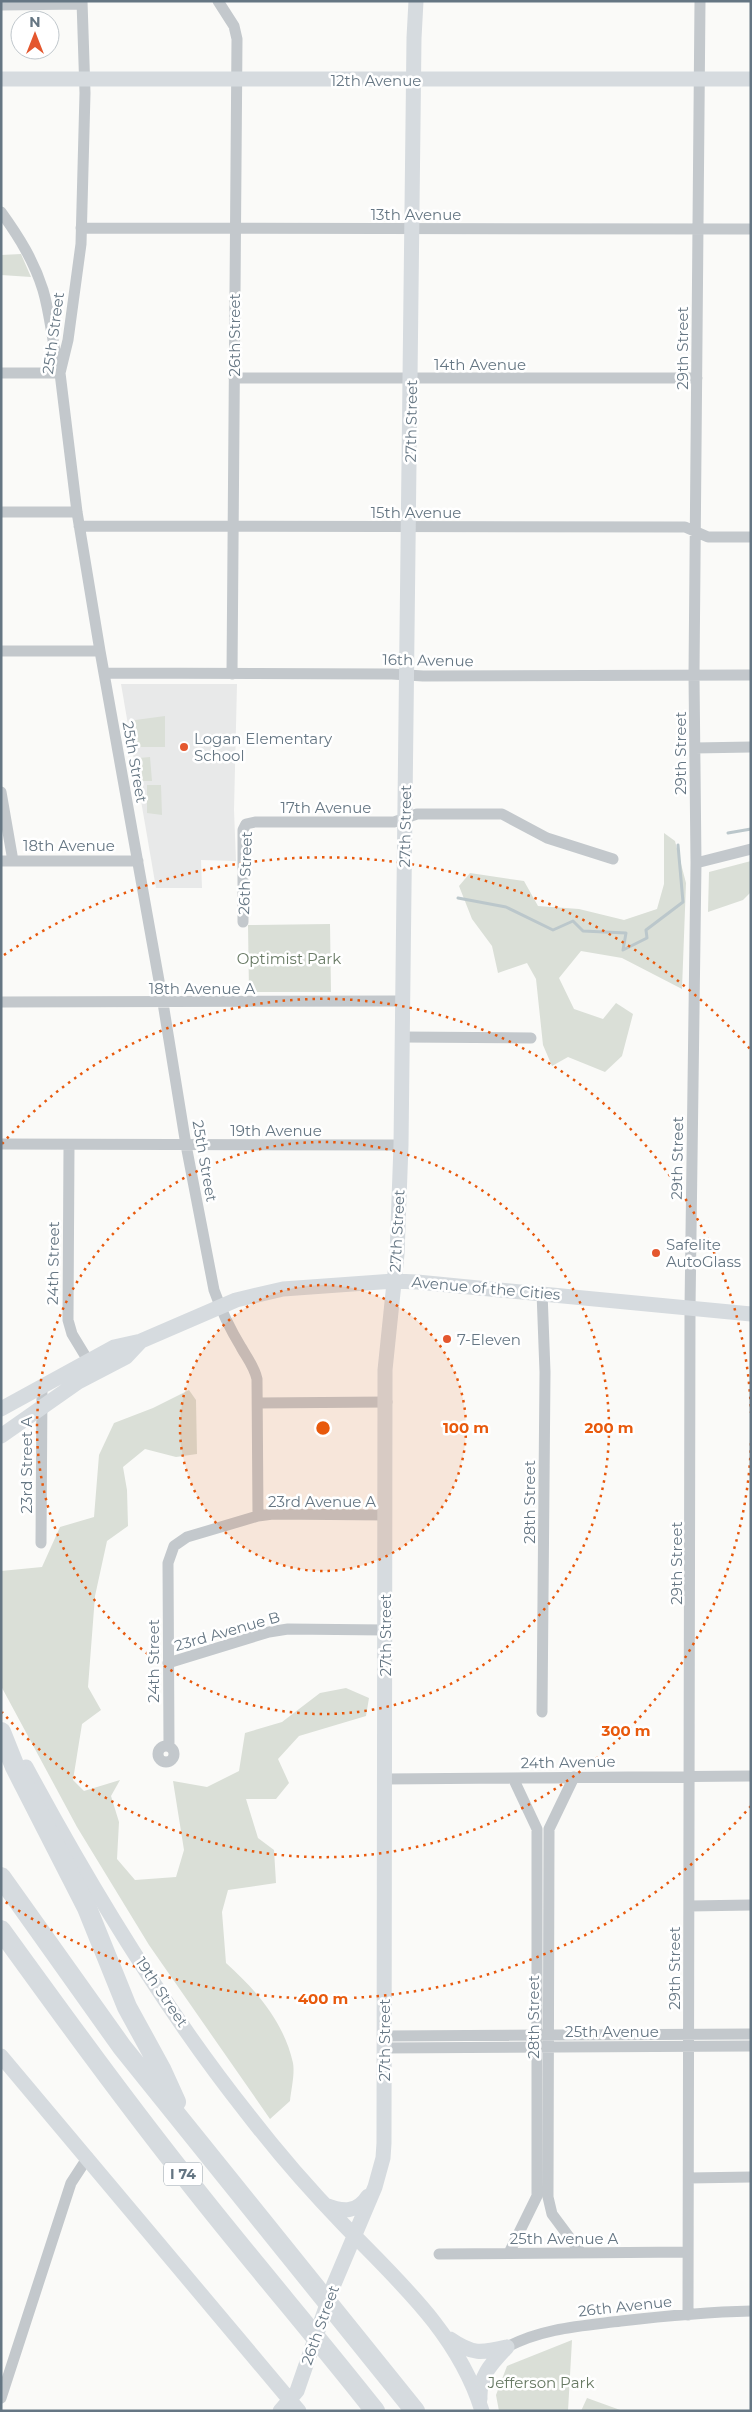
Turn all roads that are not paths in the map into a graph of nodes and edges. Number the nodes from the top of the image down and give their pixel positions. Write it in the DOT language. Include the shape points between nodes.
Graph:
graph roads {
  1 [pos="218,1"];
  2 [pos="416,1"];
  3 [pos="700,1"];
  4 [pos="82,2"];
  5 [pos="1,5"];
  6 [pos="236,79"];
  7 [pos="700,79"];
  8 [pos="751,79"];
  9 [pos="1,80"];
  10 [pos="84,80"];
  11 [pos="414,80"];
  12 [pos="1,212"];
  13 [pos="81,228"];
  14 [pos="234,228"];
  15 [pos="700,229"];
  16 [pos="751,229"];
  17 [pos="413,230"];
  18 [pos="1,372"];
  19 [pos="60,373"];
  20 [pos="234,378"];
  21 [pos="697,378"];
  22 [pos="411,379"];
  23 [pos="1,512"];
  24 [pos="77,512"];
  25 [pos="232,525"];
  26 [pos="79,526"];
  27 [pos="410,527"];
  28 [pos="696,531"];
  29 [pos="751,537"];
  30 [pos="1,651"];
  31 [pos="100,651"];
  32 [pos="104,673"];
  33 [pos="232,674"];
  34 [pos="407,675"];
  35 [pos="694,675"];
  36 [pos="751,675"];
  37 [pos="751,747"];
  38 [pos="695,748"];
  39 [pos="1,792"];
  40 [pos="404,818"];
  41 [pos="246,824"];
  42 [pos="751,849"];
  43 [pos="613,859"];
  44 [pos="7,860"];
  45 [pos="138,860"];
  46 [pos="696,863"];
  47 [pos="243,922"];
  48 [pos="402,1001"];
  49 [pos="1,1002"];
  50 [pos="163,1003"];
  51 [pos="403,1037"];
  52 [pos="531,1038"];
  53 [pos="1,1144"];
  54 [pos="186,1145"];
  55 [pos="401,1145"];
  56 [pos="69,1146"];
  57 [pos="394,1281"];
  58 [pos="542,1292"];
  59 [pos="220,1307"];
  60 [pos="690,1308"];
  61 [pos="751,1314"];
  62 [pos="92,1367"];
  63 [pos="42,1387"];
  64 [pos="387,1402"];
  65 [pos="1,1403"];
  66 [pos="258,1403"];
  67 [pos="42,1406"];
  68 [pos="1,1409"];
  69 [pos="1,1436"];
  70 [pos="386,1515"];
  71 [pos="258,1516"];
  72 [pos="41,1543"];
  73 [pos="174,1546"];
  74 [pos="385,1630"];
  75 [pos="168,1663"];
  76 [pos="542,1712"];
  77 [pos="1,1727"];
  78 [pos="1,1732"];
  79 [pos="169,1746"];
  80 [pos="690,1776"];
  81 [pos="751,1776"];
  82 [pos="574,1777"];
  83 [pos="513,1778"];
  84 [pos="386,1779"];
  85 [pos="1,1877"];
  86 [pos="751,1905"];
  87 [pos="690,1906"];
  88 [pos="1,1930"];
  89 [pos="1,1946"];
  90 [pos="57,2009"];
  91 [pos="689,2034"];
  92 [pos="751,2034"];
  93 [pos="543,2040"];
  94 [pos="383,2042"];
  95 [pos="689,2046"];
  96 [pos="751,2046"];
  97 [pos="1,2056"];
  98 [pos="188,2129"];
  99 [pos="88,2158"];
  100 [pos="751,2177"];
  101 [pos="689,2178"];
  102 [pos="375,2187"];
  103 [pos="325,2205"];
  104 [pos="354,2235"];
  105 [pos="688,2252"];
  106 [pos="509,2253"];
  107 [pos="581,2253"];
  108 [pos="439,2254"];
  109 [pos="386,2267"];
  110 [pos="336,2279"];
  111 [pos="751,2311"];
  112 [pos="688,2315"];
  113 [pos="446,2337"];
  114 [pos="507,2348"];
  115 [pos="1,2398"];
  116 [pos="290,2407"];
  117 [pos="482,2408"];
  118 [pos="376,2411"];
  119 [pos="415,2411"];
  1 -- 6 [label="street, 26th Street" via="236,32"];
  2 -- 11 [label="street, 27th Street"];
  3 -- 7 [label="street, 29th Street"];
  4 -- 5 [label="street"];
  4 -- 10 [label="street, 25th Street"];
  6 -- 10 [label="street, 12th Avenue"];
  6 -- 11 [label="street, 12th Avenue"];
  6 -- 14 [label="street, 26th Street"];
  7 -- 8 [label="street, 12th Avenue"];
  7 -- 11 [label="street, 12th Avenue"];
  7 -- 15 [label="street, 29th Street"];
  9 -- 10 [label="street, 12th Avenue"];
  10 -- 13 [label="street, 25th Street"];
  11 -- 17 [label="street, 27th Street"];
  12 -- 19 [label="street" via="35,268"];
  13 -- 14 [label="street, 13th Avenue"];
  13 -- 19 [label="street, 25th Street" via="72,314"];
  14 -- 17 [label="street, 13th Avenue"];
  14 -- 20 [label="street, 26th Street"];
  15 -- 16 [label="street, 13th Avenue"];
  15 -- 17 [label="street, 13th Avenue"];
  15 -- 21 [label="street, 29th Street"];
  17 -- 22 [label="street, 27th Street"];
  18 -- 19 [label="street"];
  19 -- 24 [label="street, 25th Street"];
  20 -- 22 [label="street, 14th Avenue"];
  20 -- 25 [label="street, 26th Street"];
  21 -- 22 [label="street, 14th Avenue"];
  21 -- 28 [label="street, 29th Street"];
  22 -- 27 [label="street, 27th Street"];
  23 -- 24 [label="street"];
  24 -- 26 [label="street, 25th Street"];
  25 -- 26 [label="street, 15th Avenue"];
  25 -- 27 [label="street, 15th Avenue"];
  25 -- 33 [label="street, 26th Street"];
  26 -- 31 [label="street, 25th Street"];
  27 -- 28 [label="street, 15th Avenue" via="685,527"];
  27 -- 34 [label="street, 27th Street"];
  28 -- 29 [label="street, 15th Avenue" via="708,537"];
  28 -- 35 [label="street, 29th Street"];
  30 -- 31 [label="street"];
  31 -- 32 [label="street, 25th Street"];
  32 -- 33 [label="street, 16th Avenue"];
  32 -- 45 [label="street, 25th Street"];
  33 -- 34 [label="street, 16th Avenue"];
  34 -- 35 [label="street, 16th Avenue"];
  34 -- 40 [label="street, 27th Street"];
  35 -- 36 [label="street, 16th Avenue"];
  35 -- 38 [label="street, 29th Street"];
  37 -- 38 [label="street"];
  38 -- 46 [label="street, 29th Street"];
  39 -- 44 [label="street"];
  40 -- 41 [label="street, 17th Avenue" via="394,822"];
  40 -- 43 [label="street, 17th Avenue" via="417,814 502,814 547,838"];
  40 -- 48 [label="street, 27th Street"];
  41 -- 47 [label="street, 26th Street" via="243,830"];
  42 -- 46 [label="street"];
  44 -- 45 [label="street, 18th Avenue"];
  45 -- 50 [label="street, 25th Street"];
  46 -- 60 [label="street, 29th Street"];
  48 -- 50 [label="street, 18th Avenue A"];
  48 -- 51 [label="street, 27th Street"];
  49 -- 50 [label="street, 18th Avenue A"];
  50 -- 54 [label="street, 25th Street"];
  51 -- 52 [label="street"];
  51 -- 55 [label="street, 27th Street"];
  53 -- 56 [label="street, 19th Avenue"];
  54 -- 55 [label="street, 19th Avenue"];
  54 -- 56 [label="street, 19th Avenue"];
  54 -- 59 [label="street, 25th Street"];
  55 -- 57 [label="street, 27th Street"];
  56 -- 62 [label="street, 24th Street" via="68,1320 72,1334"];
  57 -- 58 [label="street, Avenue of the Cities"];
  57 -- 59 [label="street, Avenue of the Cities" via="283,1289"];
  57 -- 64 [label="street, 27th Street" via="386,1350"];
  58 -- 60 [label="street, Avenue of the Cities"];
  58 -- 76 [label="street, 28th Street" via="545,1372"];
  59 -- 62 [label="street, Avenue of the Cities" via="141,1342 126,1356"];
  59 -- 66 [label="street, 25th Street" via="255,1370"];
  60 -- 61 [label="street, Avenue of the Cities"];
  60 -- 80 [label="street, 29th Street"];
  62 -- 63 [label="street, Avenue of the Cities"];
  62 -- 67 [label="street, Avenue of the Cities"];
  63 -- 65 [label="street"];
  63 -- 67 [label="street, 23rd Street A"];
  63 -- 68 [label="street, Avenue of the Cities"];
  64 -- 66 [label="street"];
  64 -- 70 [label="street, 27th Street"];
  66 -- 71 [label="street, 25th Street"];
  67 -- 69 [label="street, Avenue of the Cities"];
  67 -- 72 [label="street, 23rd Street A"];
  70 -- 71 [label="street, 23rd Avenue A"];
  70 -- 74 [label="street, 27th Street"];
  71 -- 73 [label="street, 23rd Avenue A" via="187,1537"];
  73 -- 75 [label="street, 24th Street" via="168,1563"];
  74 -- 75 [label="street, 23rd Avenue B" via="288,1629"];
  74 -- 84 [label="street, 27th Street"];
  75 -- 79 [label="street, 24th Street"];
  77 -- 103 [label="street, 19th Street" via="145,1968 246,2112"];
  78 -- 98 [label="highway" via="15,1767 87,1908 127,2007 161,2069"];
  80 -- 81 [label="street, 24th Avenue"];
  80 -- 82 [label="street, 24th Avenue"];
  80 -- 87 [label="street, 29th Street"];
  82 -- 83 [label="street, 24th Avenue"];
  82 -- 93 [label="street, 28th Street" via="549,1829"];
  83 -- 84 [label="street, 24th Avenue"];
  83 -- 93 [label="street, 28th Street" via="537,1829"];
  84 -- 94 [label="street, 27th Street"];
  85 -- 98 [label="highway, I 74" via="122,2047"];
  86 -- 87 [label="street"];
  87 -- 91 [label="street, 29th Street"];
  88 -- 90 [label="highway, I 74"];
  89 -- 90 [label="highway"];
  90 -- 118 [label="highway, I 74" via="194,2188"];
  91 -- 92 [label="street, 25th Avenue"];
  91 -- 93 [label="street, 25th Avenue"];
  91 -- 95 [label="street, 29th Street"];
  93 -- 94 [label="street, 25th Avenue"];
  93 -- 95 [label="street, 25th Avenue"];
  93 -- 106 [label="street, 28th Street" via="537,2196"];
  93 -- 107 [label="street, 28th Street" via="548,2197 552,2214"];
  94 -- 102 [label="street, 27th Street" via="383,2150"];
  95 -- 96 [label="street, 25th Avenue"];
  95 -- 101 [label="street, 29th Street"];
  97 -- 99 [label="street"];
  98 -- 119 [label="highway, I 74"];
  99 -- 115 [label="street" via="71,2184"];
  99 -- 116 [label="street"];
  100 -- 101 [label="street"];
  101 -- 105 [label="street, 29th Street"];
  102 -- 103 [label="street" via="363,2204 352,2210 338,2210"];
  102 -- 104 [label="street, 27th Street"];
  103 -- 104 [label="street, 19th Street"];
  104 -- 109 [label="street"];
  104 -- 110 [label="street, 26th Street"];
  105 -- 107 [label="street, 25th Avenue A"];
  105 -- 112 [label="street, 29th Street"];
  106 -- 107 [label="street, 25th Avenue A"];
  106 -- 108 [label="street, 25th Avenue A"];
  109 -- 110 [label="street" via="366,2257 356,2256 346,2263"];
  109 -- 113 [label="street" via="424,2307"];
  110 -- 116 [label="street, 26th Street"];
  111 -- 112 [label="street, 26th Avenue"];
  112 -- 114 [label="street, 26th Avenue" via="555,2329"];
  113 -- 114 [label="street" via="472,2352"];
  113 -- 117 [label="street"];
  114 -- 117 [label="street" via="481,2380"];
}
